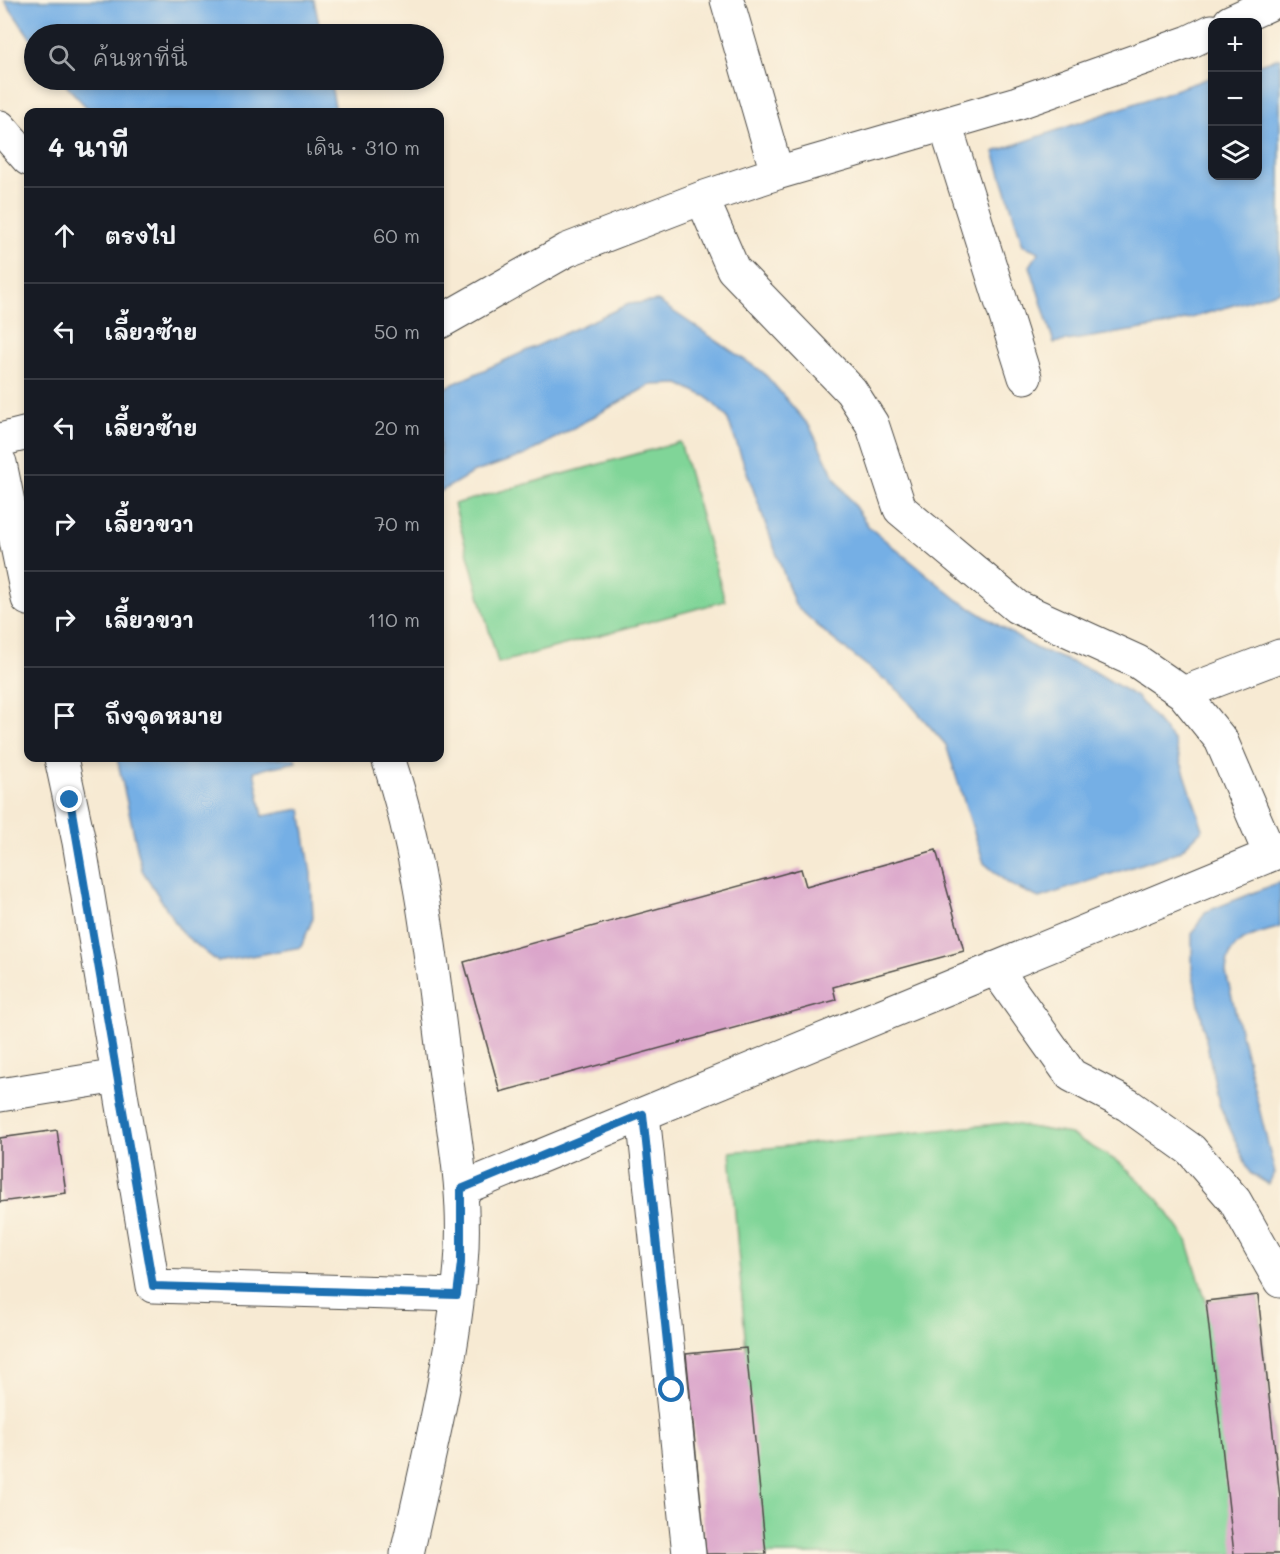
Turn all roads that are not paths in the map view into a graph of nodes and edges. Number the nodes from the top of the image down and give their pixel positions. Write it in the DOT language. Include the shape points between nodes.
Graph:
graph roads {
  1 [pos="727,0"];
  2 [pos="1278,0"];
  3 [pos="1239,18"];
  4 [pos="1208,33"];
  5 [pos="945,124"];
  6 [pos="0,127"];
  7 [pos="24,154"];
  8 [pos="777,173"];
  9 [pos="702,198"];
  10 [pos="444,320"];
  11 [pos="1025,377"];
  12 [pos="24,435"];
  13 [pos="0,440"];
  14 [pos="0,463"];
  15 [pos="24,580"];
  16 [pos="1280,656"];
  17 [pos="1183,693"];
  18 [pos="63,762"];
  19 [pos="389,762"];
  20 [pos="1275,853"];
  21 [pos="995,968"];
  22 [pos="118,1076"];
  23 [pos="0,1095"];
  24 [pos="643,1114"];
  25 [pos="461,1189"];
  26 [pos="1280,1281"];
  27 [pos="457,1295"];
  28 [pos="407,1554"];
  29 [pos="689,1554"];
  1 -- 8 [label="street"];
  2 -- 3 [label="street"];
  4 -- 5 [label="street" via="1017,103"];
  5 -- 8 [label="street"];
  5 -- 11 [label="street"];
  6 -- 7 [label="street"];
  8 -- 9 [label="street"];
  9 -- 10 [label="street" via="567,250"];
  9 -- 17 [label="street" via="733,269 851,391 862,408 872,424 900,509 1017,607 1138,662"];
  12 -- 13 [label="street"];
  14 -- 15 [label="street"];
  16 -- 17 [label="street"];
  17 -- 20 [label="street" via="1221,740"];
  18 -- 22 [label="street"];
  19 -- 25 [label="street" via="406,811 423,897"];
  20 -- 21 [label="street"];
  21 -- 24 [label="street"];
  21 -- 26 [label="street" via="1071,1075 1128,1105 1191,1150 1235,1201"];
  22 -- 23 [label="street"];
  22 -- 27 [label="street" via="153,1286"];
  24 -- 25 [label="street"];
  24 -- 29 [label="street"];
  25 -- 27 [label="street"];
  27 -- 28 [label="street" via="445,1376"];
}
